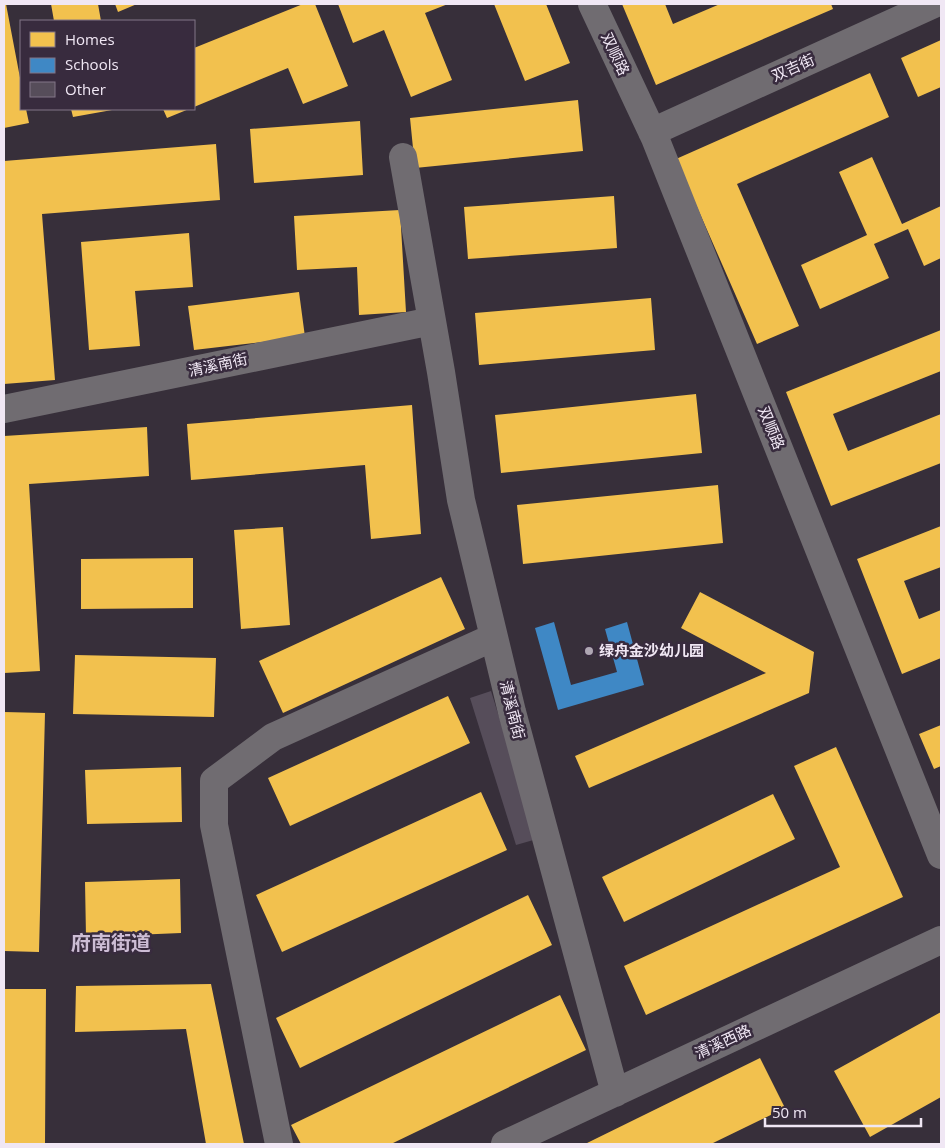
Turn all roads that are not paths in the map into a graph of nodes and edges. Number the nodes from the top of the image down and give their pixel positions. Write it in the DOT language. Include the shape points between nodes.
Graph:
graph roads {
  1 [pos="592,4"];
  2 [pos="934,4"];
  3 [pos="652,132"];
  4 [pos="403,157"];
  5 [pos="432,321"];
  6 [pos="4,409"];
  7 [pos="494,637"];
  8 [pos="941,855"];
  9 [pos="941,940"];
  10 [pos="615,1093"];
  11 [pos="279,1144"];
  12 [pos="505,1144"];
  1 -- 3 [label="street, 双顺路"];
  2 -- 3 [label="street, 双吉街"];
  3 -- 8 [label="street, 双顺路"];
  4 -- 5 [label="street, 清溪南街"];
  5 -- 6 [label="street, 清溪南街"];
  5 -- 7 [label="street, 清溪南街" via="461,500"];
  7 -- 10 [label="street, 清溪南街"];
  7 -- 11 [label="street" via="273,738 214,781 214,825"];
  9 -- 10 [label="street, 清溪西路"];
  10 -- 12 [label="street, 清溪西路"];
}
